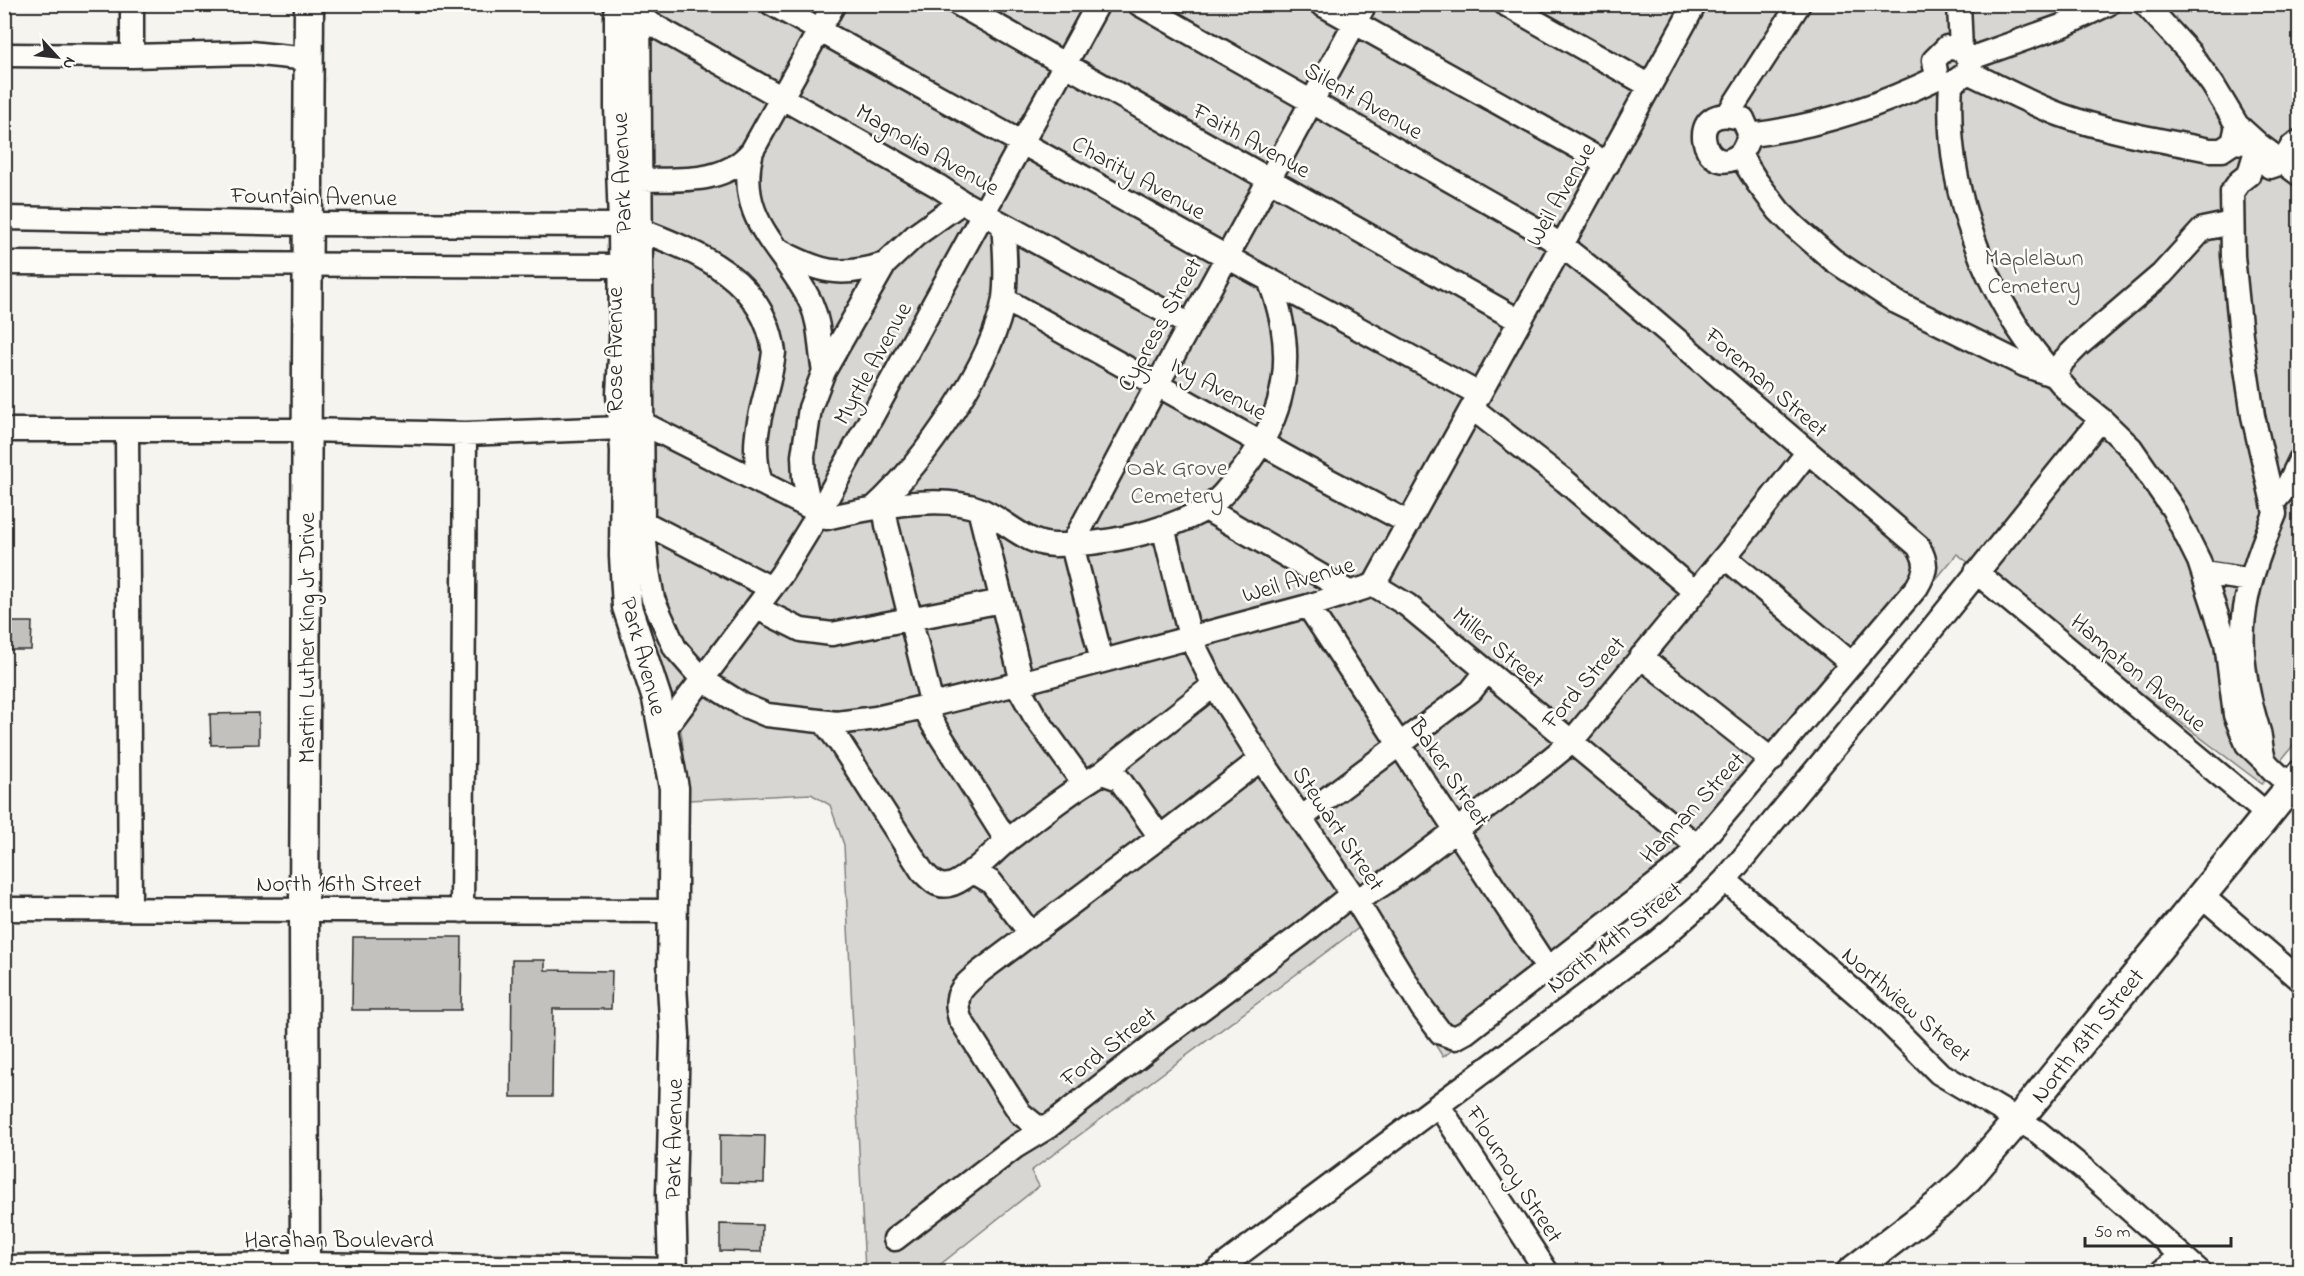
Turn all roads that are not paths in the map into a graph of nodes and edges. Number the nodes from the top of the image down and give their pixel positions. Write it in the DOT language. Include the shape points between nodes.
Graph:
graph roads {
  1 [pos="132,4"];
  2 [pos="309,4"];
  3 [pos="772,4"];
  4 [pos="834,4"];
  5 [pos="958,4"];
  6 [pos="1098,4"];
  7 [pos="1139,4"];
  8 [pos="1321,4"];
  9 [pos="1505,4"];
  10 [pos="1799,4"];
  11 [pos="1959,4"];
  12 [pos="2108,4"];
  13 [pos="2145,4"];
  14 [pos="1691,6"];
  15 [pos="633,9"];
  16 [pos="1360,14"];
  17 [pos="819,31"];
  18 [pos="4,55"];
  19 [pos="132,56"];
  20 [pos="309,59"];
  21 [pos="1065,65"];
  22 [pos="1957,68"];
  23 [pos="1650,86"];
  24 [pos="782,96"];
  25 [pos="1312,101"];
  26 [pos="1728,114"];
  27 [pos="2300,141"];
  28 [pos="1023,142"];
  29 [pos="2258,144"];
  30 [pos="1745,145"];
  31 [pos="752,151"];
  32 [pos="2236,151"];
  33 [pos="1608,164"];
  34 [pos="2291,169"];
  35 [pos="640,180"];
  36 [pos="1269,181"];
  37 [pos="962,202"];
  38 [pos="4,218"];
  39 [pos="994,219"];
  40 [pos="2232,223"];
  41 [pos="308,224"];
  42 [pos="632,227"];
  43 [pos="1561,245"];
  44 [pos="776,249"];
  45 [pos="1227,257"];
  46 [pos="4,263"];
  47 [pos="885,264"];
  48 [pos="308,265"];
  49 [pos="623,266"];
  50 [pos="1269,280"];
  51 [pos="1004,299"];
  52 [pos="1520,321"];
  53 [pos="1190,325"];
  54 [pos="824,370"];
  55 [pos="2055,376"];
  56 [pos="1157,385"];
  57 [pos="1476,401"];
  58 [pos="2101,419"];
  59 [pos="632,425"];
  60 [pos="4,430"];
  61 [pos="127,430"];
  62 [pos="307,430"];
  63 [pos="465,434"];
  64 [pos="1262,444"];
  65 [pos="1807,453"];
  66 [pos="2300,460"];
  67 [pos="761,483"];
  68 [pos="2273,503"];
  69 [pos="880,506"];
  70 [pos="979,508"];
  71 [pos="1206,509"];
  72 [pos="816,511"];
  73 [pos="643,522"];
  74 [pos="1409,523"];
  75 [pos="1163,527"];
  76 [pos="1072,545"];
  77 [pos="1725,557"];
  78 [pos="1926,569"];
  79 [pos="1976,572"];
  80 [pos="2204,573"];
  81 [pos="2251,580"];
  82 [pos="1374,585"];
  83 [pos="771,588"];
  84 [pos="1349,592"];
  85 [pos="1695,592"];
  86 [pos="1002,601"];
  87 [pos="1308,606"];
  88 [pos="757,608"];
  89 [pos="910,618"];
  90 [pos="1190,637"];
  91 [pos="1641,657"];
  92 [pos="1102,661"];
  93 [pos="1852,664"];
  94 [pos="1486,672"];
  95 [pos="703,680"];
  96 [pos="1019,683"];
  97 [pos="1214,685"];
  98 [pos="928,706"];
  99 [pos="824,722"];
  100 [pos="664,730"];
  101 [pos="1571,742"];
  102 [pos="1400,745"];
  103 [pos="1260,759"];
  104 [pos="1772,760"];
  105 [pos="2265,761"];
  106 [pos="1093,778"];
  107 [pos="2297,784"];
  108 [pos="2267,814"];
  109 [pos="1301,818"];
  110 [pos="1457,830"];
  111 [pos="1160,837"];
  112 [pos="1007,841"];
  113 [pos="1697,846"];
  114 [pos="972,871"];
  115 [pos="1725,880"];
  116 [pos="2201,895"];
  117 [pos="1354,897"];
  118 [pos="4,909"];
  119 [pos="130,909"];
  120 [pos="304,910"];
  121 [pos="462,911"];
  122 [pos="674,911"];
  123 [pos="1031,934"];
  124 [pos="1547,968"];
  125 [pos="2300,980"];
  126 [pos="1455,1038"];
  127 [pos="1439,1106"];
  128 [pos="2017,1121"];
  129 [pos="1048,1127"];
  130 [pos="896,1239"];
  131 [pos="2182,1256"];
  132 [pos="4,1268"];
  133 [pos="305,1268"];
  134 [pos="673,1271"];
  135 [pos="1215,1272"];
  136 [pos="1547,1272"];
  137 [pos="1851,1272"];
  138 [pos="2161,1272"];
  139 [pos="2200,1272"];
  1 -- 19 [label="street"];
  2 -- 20 [label="main road, Martin Luther King Jr Drive"];
  3 -- 17 [label="street, Charity Avenue"];
  4 -- 17 [label="street"];
  5 -- 21 [label="street, Faith Avenue"];
  6 -- 21 [label="street, Myrtle Avenue"];
  7 -- 25 [label="street, Silent Avenue"];
  8 -- 16 [label="street"];
  9 -- 23 [label="street"];
  10 -- 26 [label="street"];
  11 -- 22 [label="street"];
  12 -- 22 [label="street"];
  13 -- 32 [label="street" via="2213,85"];
  14 -- 23 [label="street, Weil Avenue"];
  15 -- 24 [label="street, Magnolia Avenue"];
  15 -- 35 [label="street, Rose Avenue"];
  15 -- 42 [label="main road, Park Avenue" via="619,107"];
  16 -- 25 [label="street, Cypress Street"];
  16 -- 33 [label="street"];
  17 -- 24 [label="street"];
  17 -- 28 [label="street, Charity Avenue"];
  18 -- 19 [label="street"];
  19 -- 20 [label="street" via="250,54"];
  20 -- 41 [label="main road, Martin Luther King Jr Drive"];
  21 -- 28 [label="street, Myrtle Avenue"];
  21 -- 36 [label="street, Faith Avenue"];
  22 -- 30 [label="street" via="1852,114"];
  22 -- 32 [label="street" via="2062,115 2146,138"];
  22 -- 55 [label="street" via="1950,113 1955,161 1974,237 2006,306 2035,354"];
  23 -- 33 [label="street, Weil Avenue"];
  24 -- 31 [label="street"];
  24 -- 37 [label="street, Magnolia Avenue"];
  25 -- 36 [label="street, Cypress Street"];
  25 -- 43 [label="street, Silent Avenue"];
  26 -- 30 [label="street" via="1743,119"];
  26 -- 30 [label="street" via="1712,119 1705,128 1703,140 1707,151 1728,160"];
  27 -- 34 [label="street" via="2292,146"];
  28 -- 39 [label="street, Myrtle Avenue"];
  28 -- 45 [label="street, Charity Avenue"];
  29 -- 32 [label="street"];
  29 -- 32 [label="street"];
  29 -- 34 [label="street"];
  30 -- 55 [label="street" via="1766,195 1795,227 1853,276 1917,313"];
  31 -- 35 [label="street" via="732,170 710,178"];
  31 -- 44 [label="street" via="748,182 753,210"];
  32 -- 34 [label="street"];
  32 -- 40 [label="street" via="2240,181 2232,192"];
  33 -- 43 [label="street, Weil Avenue"];
  35 -- 42 [label="street, Rose Avenue"];
  36 -- 45 [label="street, Cypress Street"];
  36 -- 52 [label="street, Faith Avenue"];
  37 -- 39 [label="street, Magnolia Avenue"];
  37 -- 47 [label="street" via="916,235"];
  38 -- 41 [label="street, Fountain Avenue"];
  39 -- 51 [label="street"];
  39 -- 53 [label="street, Magnolia Avenue"];
  39 -- 72 [label="street, Myrtle Avenue"];
  40 -- 55 [label="street" via="2203,229 2162,274 2062,361"];
  40 -- 68 [label="street" via="2235,285 2253,416"];
  41 -- 42 [label="street, Fountain Avenue"];
  41 -- 48 [label="main road, Martin Luther King Jr Drive"];
  42 -- 49 [label="main road, Park Avenue"];
  42 -- 59 [label="street, Rose Avenue"];
  42 -- 67 [label="street" via="660,237 731,275 765,318 774,352 755,443"];
  43 -- 52 [label="street, Weil Avenue"];
  43 -- 65 [label="street, Foreman Street"];
  44 -- 47 [label="street" via="804,264 837,272 852,273"];
  44 -- 54 [label="street" via="811,304 820,334"];
  45 -- 50 [label="street, Charity Avenue"];
  45 -- 53 [label="street, Cypress Street"];
  46 -- 48 [label="street"];
  47 -- 54 [label="street"];
  48 -- 49 [label="street"];
  48 -- 62 [label="main road, Martin Luther King Jr Drive"];
  49 -- 59 [label="main road, Park Avenue"];
  50 -- 57 [label="street, Charity Avenue"];
  50 -- 64 [label="street" via="1283,321 1286,346 1282,388"];
  51 -- 56 [label="street, Ivy Avenue"];
  51 -- 69 [label="street" via="988,347 951,414"];
  52 -- 57 [label="street, Weil Avenue"];
  53 -- 56 [label="street, Cypress Street"];
  54 -- 72 [label="street" via="810,408 804,447 804,478 809,503"];
  55 -- 58 [label="street" via="2072,396"];
  56 -- 64 [label="street, Ivy Avenue"];
  56 -- 76 [label="street, Cypress Street"];
  57 -- 74 [label="street, Weil Avenue"];
  57 -- 85 [label="street, Charity Avenue"];
  58 -- 79 [label="street, North 14th Street"];
  58 -- 80 [label="street" via="2131,448 2153,478"];
  59 -- 63 [label="street"];
  59 -- 67 [label="street"];
  59 -- 73 [label="street, Rose Avenue"];
  59 -- 100 [label="main road, Park Avenue" via="625,451 627,607"];
  60 -- 61 [label="street"];
  61 -- 62 [label="street"];
  61 -- 119 [label="street"];
  62 -- 63 [label="street"];
  62 -- 120 [label="main road, Martin Luther King Jr Drive"];
  63 -- 121 [label="street"];
  64 -- 71 [label="street" via="1229,487"];
  64 -- 74 [label="street, Ivy Avenue"];
  65 -- 77 [label="street, Ford Street"];
  65 -- 78 [label="street, Foreman Street" via="1918,546"];
  66 -- 68 [label="street" via="2288,485"];
  67 -- 72 [label="street"];
  68 -- 81 [label="street" via="2275,514"];
  69 -- 70 [label="street" via="960,504"];
  69 -- 72 [label="street" via="826,518"];
  69 -- 89 [label="street"];
  70 -- 76 [label="street" via="1038,543"];
  70 -- 86 [label="street"];
  71 -- 75 [label="street"];
  71 -- 84 [label="street"];
  72 -- 83 [label="street, Myrtle Avenue"];
  73 -- 83 [label="street"];
  73 -- 95 [label="street, Rose Avenue" via="653,599 675,648"];
  74 -- 82 [label="street, Weil Avenue"];
  75 -- 76 [label="street"];
  75 -- 90 [label="street, Stewart Street"];
  76 -- 92 [label="street"];
  77 -- 85 [label="street, Ford Street"];
  77 -- 93 [label="street"];
  78 -- 93 [label="street, Hannan Street" via="1917,587"];
  79 -- 108 [label="street, Hampton Avenue"];
  79 -- 115 [label="street, North 14th Street"];
  80 -- 81 [label="street"];
  80 -- 105 [label="street" via="2226,643 2235,715 2247,744"];
  81 -- 105 [label="street" via="2242,620 2242,659"];
  82 -- 84 [label="street, Weil Avenue"];
  82 -- 94 [label="street, Miller Street" via="1407,605"];
  83 -- 88 [label="street, Myrtle Avenue"];
  84 -- 87 [label="street, Weil Avenue"];
  85 -- 91 [label="street, Ford Street"];
  86 -- 89 [label="street"];
  86 -- 96 [label="street"];
  87 -- 90 [label="street, Weil Avenue"];
  87 -- 102 [label="street, Baker Street"];
  88 -- 89 [label="street" via="793,627 824,634"];
  88 -- 95 [label="street, Myrtle Avenue"];
  89 -- 98 [label="street"];
  90 -- 92 [label="street, Weil Avenue"];
  90 -- 97 [label="street, Stewart Street"];
  91 -- 101 [label="street, Ford Street"];
  91 -- 104 [label="street"];
  92 -- 96 [label="street, Weil Avenue"];
  93 -- 104 [label="street, Hannan Street"];
  94 -- 101 [label="street, Miller Street"];
  94 -- 102 [label="street" via="1471,691"];
  95 -- 99 [label="street, Weil Avenue" via="767,715"];
  95 -- 100 [label="street, Myrtle Avenue"];
  96 -- 98 [label="street, Weil Avenue"];
  96 -- 106 [label="street" via="1034,715"];
  97 -- 103 [label="street, Stewart Street"];
  97 -- 106 [label="street"];
  98 -- 99 [label="street, Weil Avenue" via="856,721"];
  98 -- 112 [label="street" via="944,743"];
  99 -- 114 [label="street" via="922,871 940,886 952,885"];
  100 -- 122 [label="main road, Park Avenue" via="674,788"];
  101 -- 110 [label="street, Ford Street"];
  101 -- 113 [label="street, Miller Street"];
  102 -- 109 [label="street"];
  102 -- 110 [label="street, Baker Street"];
  103 -- 109 [label="street, Stewart Street"];
  103 -- 111 [label="street"];
  104 -- 113 [label="street, Hannan Street"];
  105 -- 107 [label="street"];
  106 -- 111 [label="street" via="1119,779"];
  106 -- 112 [label="street"];
  107 -- 108 [label="main road, North 13th Street"];
  108 -- 116 [label="main road, North 13th Street"];
  109 -- 117 [label="street, Stewart Street"];
  110 -- 117 [label="street, Ford Street" via="1372,891"];
  110 -- 124 [label="street, Baker Street"];
  111 -- 123 [label="street"];
  112 -- 114 [label="street"];
  113 -- 124 [label="street, Hannan Street" via="1656,886"];
  114 -- 123 [label="street" via="991,882"];
  115 -- 127 [label="street, North 14th Street" via="1658,941"];
  115 -- 128 [label="street, Northview Street" via="1879,1013 1939,1072"];
  116 -- 125 [label="street"];
  116 -- 128 [label="main road, North 13th Street"];
  117 -- 126 [label="street, Stewart Street" via="1422,1008 1442,1033"];
  117 -- 129 [label="street, Ford Street"];
  118 -- 119 [label="street, North 16th Street"];
  119 -- 120 [label="street, North 16th Street"];
  120 -- 121 [label="street, North 16th Street"];
  120 -- 133 [label="main road, Martin Luther King Jr Drive"];
  121 -- 122 [label="street, North 16th Street"];
  122 -- 134 [label="main road, Park Avenue"];
  123 -- 129 [label="street" via="964,986 956,1006 960,1019 1020,1113 1035,1126"];
  124 -- 126 [label="street, Hannan Street"];
  127 -- 135 [label="street, North 14th Street"];
  127 -- 136 [label="street, Flournoy Street"];
  128 -- 131 [label="street, Northview Street" via="2038,1132 2086,1171"];
  128 -- 137 [label="main road, North 13th Street" via="1968,1178"];
  129 -- 130 [label="street, Ford Street" via="1015,1147"];
  131 -- 138 [label="street"];
  131 -- 139 [label="street, Northview Street"];
  132 -- 133 [label="street, Harahan Boulevard"];
  133 -- 134 [label="street, Harahan Boulevard"];
}
